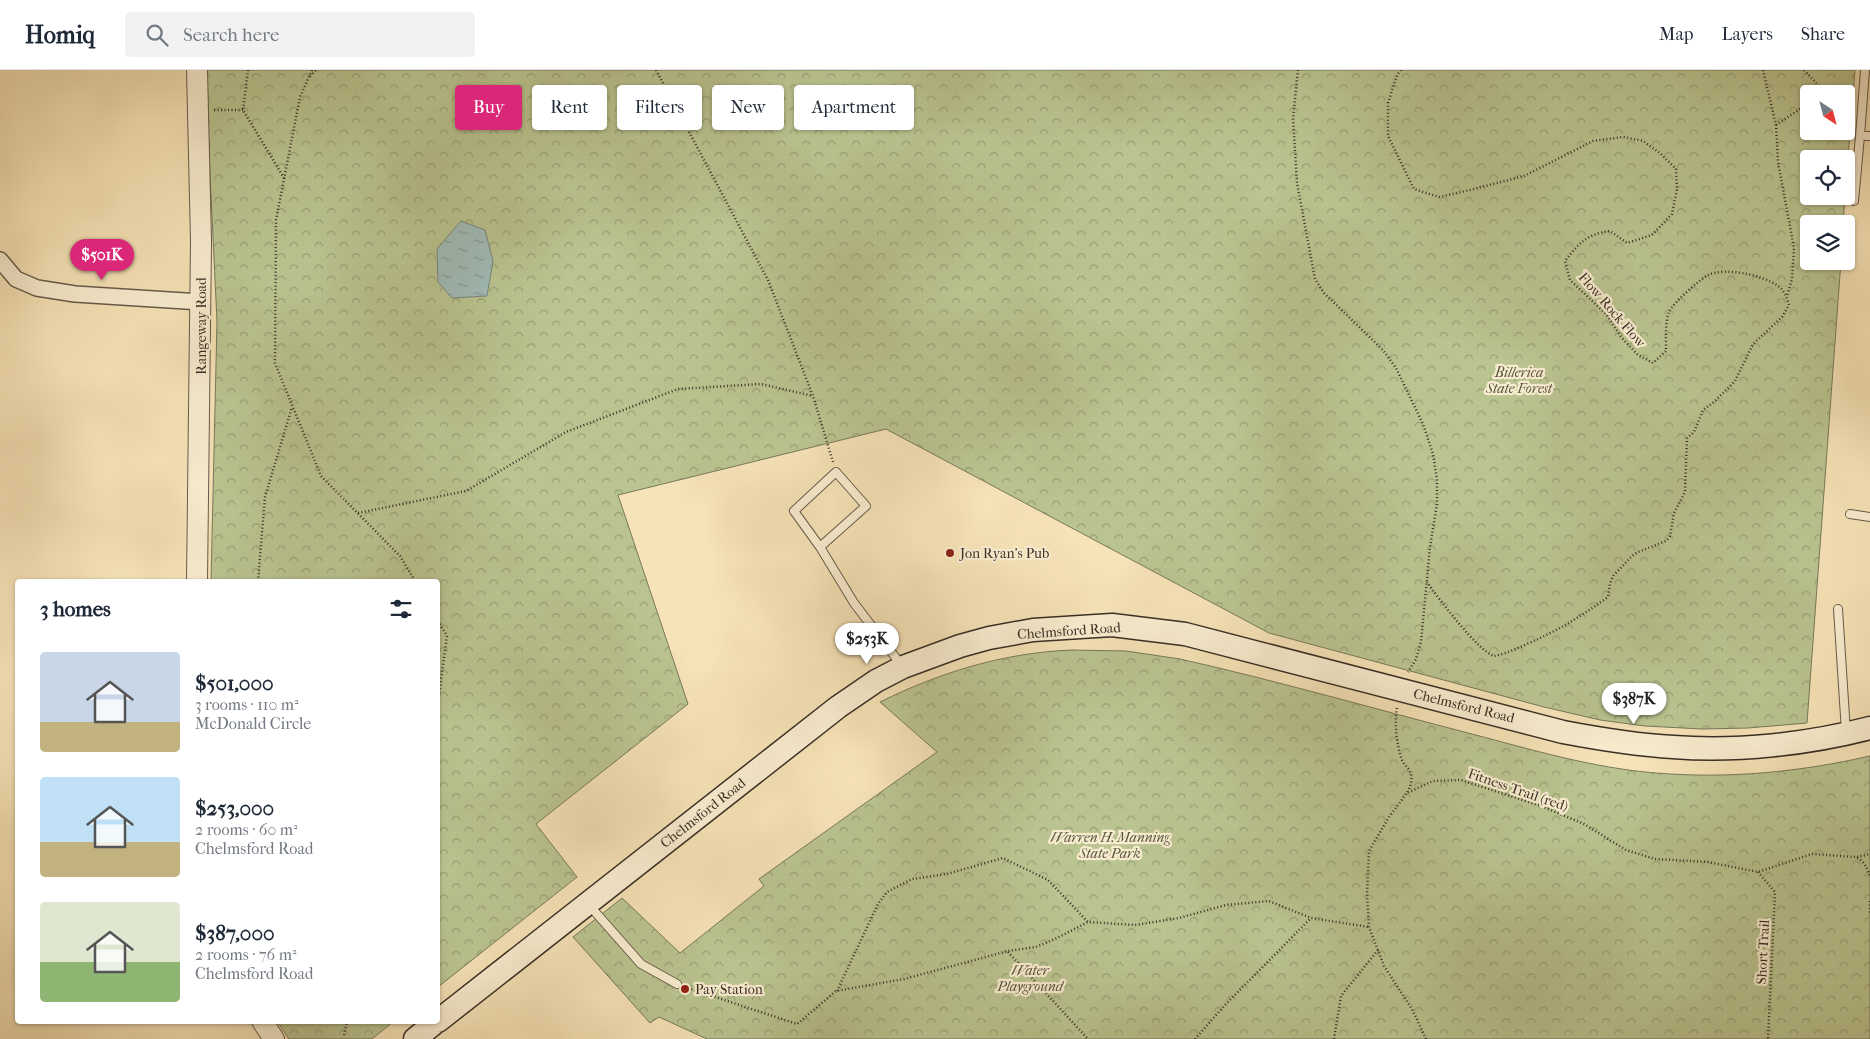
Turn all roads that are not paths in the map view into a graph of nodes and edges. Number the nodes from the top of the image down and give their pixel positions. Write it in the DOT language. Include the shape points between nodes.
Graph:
graph roads {
  1 [pos="196,70"];
  2 [pos="1865,70"];
  3 [pos="1867,102"];
  4 [pos="1860,136"];
  5 [pos="1870,136"];
  6 [pos="1855,190"];
  7 [pos="0,260"];
  8 [pos="201,302"];
  9 [pos="1850,514"];
  10 [pos="1870,517"];
  11 [pos="820,547"];
  12 [pos="197,579"];
  13 [pos="1838,610"];
  14 [pos="903,667"];
  15 [pos="1870,728"];
  16 [pos="1846,734"];
  17 [pos="587,904"];
  18 [pos="678,984"];
  19 [pos="440,1019"];
  20 [pos="264,1024"];
  21 [pos="433,1024"];
  22 [pos="274,1039"];
  23 [pos="415,1039"];
  1 -- 8 [label="street, Rangeway Road"];
  2 -- 3 [label="lane"];
  3 -- 4 [label="lane"];
  4 -- 5 [label="lane"];
  4 -- 6 [label="lane"];
  7 -- 8 [label="street" via="16,279 37,288 75,294"];
  8 -- 12 [label="street, Rangeway Road"];
  9 -- 10 [label="lane"];
  11 -- 11 [label="lane" via="794,511 836,472 866,506"];
  11 -- 14 [label="lane" via="854,603"];
  13 -- 16 [label="lane"];
  14 -- 16 [label="main road, Chelmsford Road" via="989,638 1033,630 1112,625 1185,634 1563,732 1631,744 1742,748"];
  14 -- 17 [label="main road, Chelmsford Road" via="838,707"];
  15 -- 16 [label="main road, Chelmsford Road"];
  17 -- 18 [label="lane" via="641,964"];
  17 -- 19 [label="main road, Chelmsford Road"];
  20 -- 22 [label="street"];
  21 -- 23 [label="main road, Chelmsford Road"];
}
